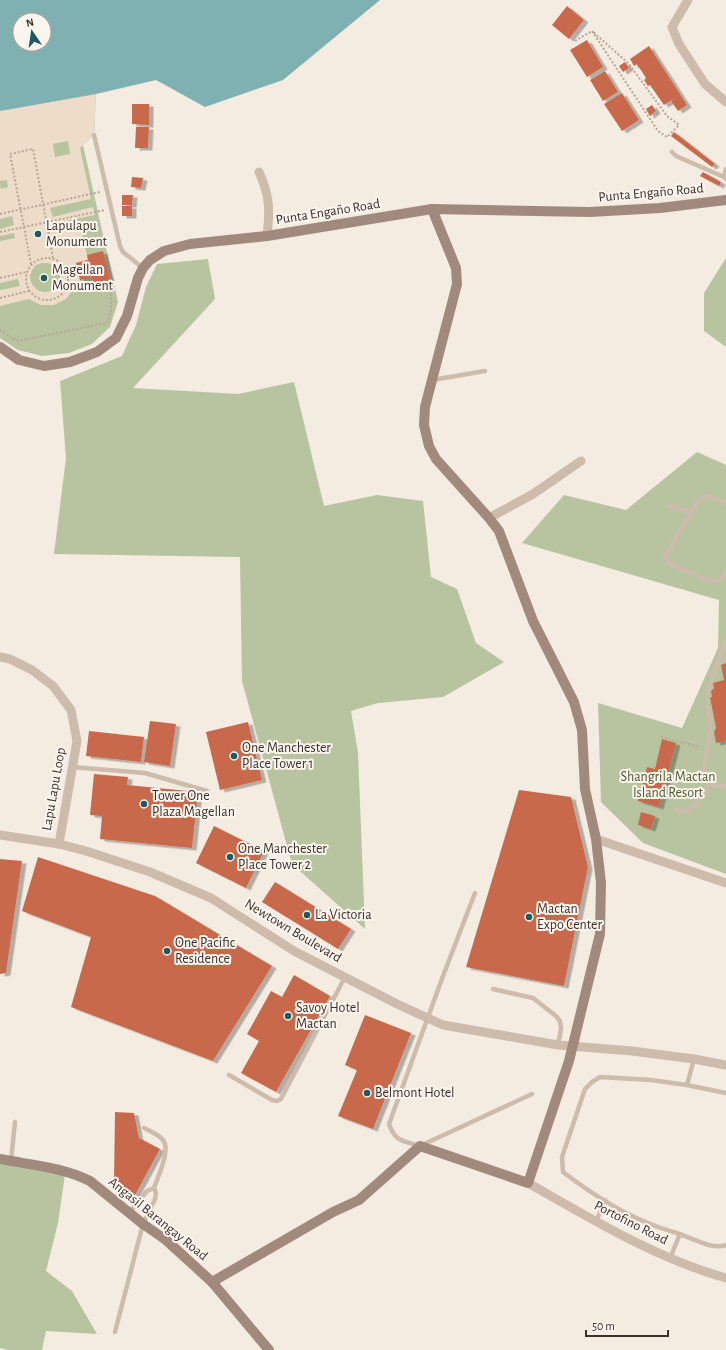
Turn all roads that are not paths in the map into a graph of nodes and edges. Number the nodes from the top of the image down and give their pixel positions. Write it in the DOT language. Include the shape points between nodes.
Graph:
graph roads {
  1 [pos="688,0"];
  2 [pos="726,102"];
  3 [pos="94,135"];
  4 [pos="672,152"];
  5 [pos="726,169"];
  6 [pos="259,172"];
  7 [pos="725,178"];
  8 [pos="726,200"];
  9 [pos="432,209"];
  10 [pos="267,236"];
  11 [pos="143,268"];
  12 [pos="0,350"];
  13 [pos="485,371"];
  14 [pos="432,380"];
  15 [pos="581,461"];
  16 [pos="726,503"];
  17 [pos="669,506"];
  18 [pos="691,512"];
  19 [pos="489,518"];
  20 [pos="726,572"];
  21 [pos="726,639"];
  22 [pos="0,657"];
  23 [pos="72,767"];
  24 [pos="710,783"];
  25 [pos="726,786"];
  26 [pos="207,791"];
  27 [pos="675,810"];
  28 [pos="0,835"];
  29 [pos="596,839"];
  30 [pos="59,844"];
  31 [pos="726,883"];
  32 [pos="476,893"];
  33 [pos="344,977"];
  34 [pos="493,989"];
  35 [pos="428,1018"];
  36 [pos="558,1045"];
  37 [pos="573,1047"];
  38 [pos="694,1059"];
  39 [pos="726,1065"];
  40 [pos="229,1075"];
  41 [pos="687,1085"];
  42 [pos="726,1093"];
  43 [pos="532,1094"];
  44 [pos="15,1122"];
  45 [pos="144,1128"];
  46 [pos="420,1146"];
  47 [pos="0,1159"];
  48 [pos="10,1161"];
  49 [pos="528,1183"];
  50 [pos="154,1188"];
  51 [pos="605,1200"];
  52 [pos="129,1213"];
  53 [pos="596,1222"];
  54 [pos="143,1224"];
  55 [pos="680,1234"];
  56 [pos="726,1245"];
  57 [pos="670,1259"];
  58 [pos="726,1278"];
  59 [pos="212,1282"];
  60 [pos="114,1332"];
  61 [pos="264,1348"];
  1 -- 2 [label="street" via="672,27 679,44 705,84"];
  3 -- 11 [label="lane" via="120,246 123,252"];
  4 -- 7 [label="lane"];
  5 -- 7 [label="lane"];
  6 -- 10 [label="street" via="267,192 269,207"];
  8 -- 9 [label="street, Punta Engaño Road" via="660,208 590,212"];
  9 -- 10 [label="street, Punta Engaño Road"];
  9 -- 14 [label="street" via="456,268 457,284"];
  10 -- 11 [label="street, Punta Engaño Road" via="190,244 164,251"];
  11 -- 12 [label="street, Punta Engaño Road" via="127,316 116,338 97,352 70,362 44,366 19,360"];
  13 -- 14 [label="lane"];
  14 -- 19 [label="street" via="425,407 424,425 429,446 436,459"];
  15 -- 19 [label="street" via="533,494"];
  16 -- 18 [label="lane" via="707,496 698,501"];
  17 -- 18 [label="lane"];
  18 -- 20 [label="lane" via="667,553 666,560 669,564 710,581 721,579"];
  19 -- 29 [label="street" via="499,531 534,622 574,702 582,730 585,789"];
  21 -- 24 [label="lane" via="707,695 710,730 705,767"];
  22 -- 23 [label="street, Lapu Lapu Loop" via="32,670 53,686 71,710 77,741"];
  23 -- 26 [label="lane" via="145,773"];
  23 -- 30 [label="street, Lapu Lapu Loop"];
  24 -- 25 [label="lane"];
  24 -- 27 [label="lane" via="692,808"];
  28 -- 30 [label="street, Newtown Boulevard"];
  29 -- 31 [label="street"];
  29 -- 37 [label="street" via="601,883 600,934"];
  30 -- 33 [label="street, Newtown Boulevard" via="150,872 211,898 294,951"];
  32 -- 35 [label="lane"];
  33 -- 35 [label="street, Newtown Boulevard"];
  33 -- 40 [label="lane" via="281,1100 272,1100"];
  34 -- 36 [label="lane" via="533,998 556,1016 561,1029"];
  35 -- 36 [label="street, Newtown Boulevard" via="443,1025"];
  35 -- 46 [label="lane" via="389,1124 392,1133 398,1138"];
  36 -- 37 [label="street, Newtown Boulevard"];
  37 -- 38 [label="street, Newtown Boulevard"];
  37 -- 49 [label="street"];
  38 -- 39 [label="street, Newtown Boulevard"];
  38 -- 41 [label="lane"];
  41 -- 42 [label="lane"];
  41 -- 51 [label="lane" via="600,1077 585,1089 562,1157 563,1172"];
  43 -- 46 [label="lane"];
  44 -- 48 [label="lane"];
  45 -- 50 [label="lane" via="156,1134 166,1146"];
  46 -- 49 [label="street"];
  46 -- 59 [label="street" via="359,1200 333,1212"];
  47 -- 48 [label="street, Angasil Barangay Road"];
  48 -- 52 [label="street, Angasil Barangay Road" via="81,1176"];
  49 -- 53 [label="street, Portofino Road"];
  50 -- 52 [label="lane" via="147,1191"];
  50 -- 54 [label="lane" via="155,1199"];
  51 -- 53 [label="lane"];
  51 -- 55 [label="lane" via="652,1225"];
  52 -- 54 [label="street, Angasil Barangay Road"];
  53 -- 57 [label="street, Portofino Road"];
  54 -- 59 [label="street, Angasil Barangay Road" via="166,1240"];
  54 -- 60 [label="lane"];
  55 -- 56 [label="lane" via="722,1247"];
  55 -- 57 [label="lane"];
  57 -- 58 [label="street, Portofino Road"];
  59 -- 61 [label="street, Angasil Barangay Road"];
}
